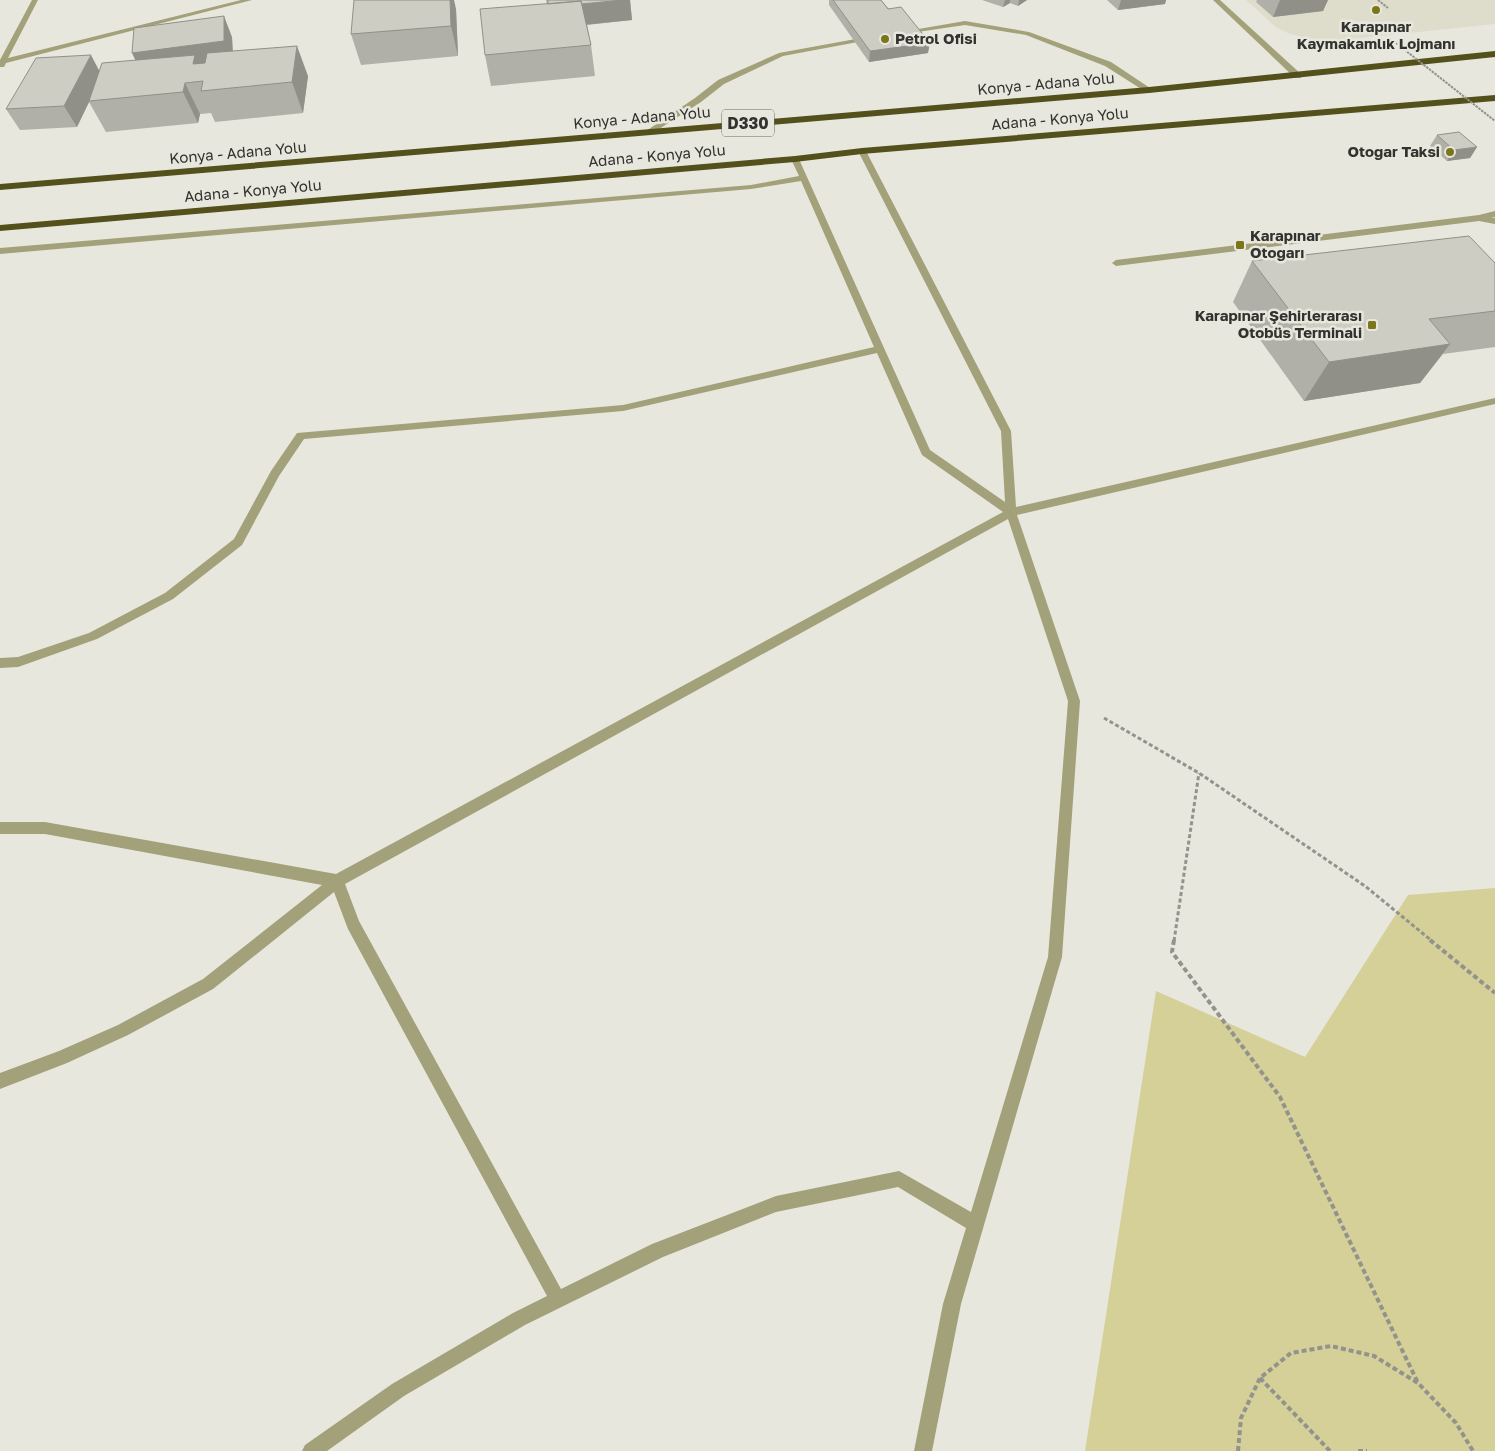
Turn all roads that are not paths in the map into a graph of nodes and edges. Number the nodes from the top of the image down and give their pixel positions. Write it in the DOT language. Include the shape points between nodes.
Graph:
graph roads {
  1 [pos="35,0"];
  2 [pos="249,0"];
  3 [pos="1216,0"];
  4 [pos="899,33"];
  5 [pos="879,37"];
  6 [pos="1495,54"];
  7 [pos="1,64"];
  8 [pos="1298,76"];
  9 [pos="1149,90"];
  10 [pos="1495,98"];
  11 [pos="650,131"];
  12 [pos="862,151"];
  13 [pos="795,159"];
  14 [pos="804,178"];
  15 [pos="0,187"];
  16 [pos="1495,214"];
  17 [pos="1479,218"];
  18 [pos="1495,221"];
  19 [pos="0,228"];
  20 [pos="0,251"];
  21 [pos="1116,264"];
  22 [pos="879,349"];
  23 [pos="1495,401"];
  24 [pos="1011,512"];
  25 [pos="0,664"];
  26 [pos="0,828"];
  27 [pos="337,881"];
  28 [pos="0,1081"];
  29 [pos="976,1224"];
  30 [pos="558,1300"];
  31 [pos="311,1451"];
  32 [pos="923,1451"];
  1 -- 7 [label="street"];
  2 -- 7 [label="street"];
  3 -- 8 [label="street"];
  4 -- 9 [label="street" via="965,23 1026,33 1108,64"];
  5 -- 11 [label="street" via="781,54 721,82"];
  6 -- 8 [label="highway, Konya - Adana Yolu / D330"];
  8 -- 9 [label="highway, Konya - Adana Yolu / D330"];
  9 -- 11 [label="highway, Konya - Adana Yolu / D330"];
  10 -- 12 [label="highway, Adana - Konya Yolu / D330"];
  11 -- 15 [label="highway, Konya - Adana Yolu / D330"];
  12 -- 13 [label="highway, Adana - Konya Yolu / D330"];
  12 -- 24 [label="street" via="1006,431"];
  13 -- 14 [label="street"];
  13 -- 19 [label="highway, Adana - Konya Yolu / D330"];
  14 -- 20 [label="street" via="752,187"];
  14 -- 22 [label="street"];
  16 -- 17 [label="street"];
  17 -- 18 [label="street"];
  17 -- 21 [label="street"];
  22 -- 24 [label="street" via="926,452"];
  22 -- 25 [label="street" via="623,408 301,436 275,474 238,542 169,596 93,636 18,662"];
  23 -- 24 [label="street"];
  24 -- 27 [label="street"];
  24 -- 29 [label="street" via="1074,701 1055,957"];
  26 -- 27 [label="street" via="45,828"];
  27 -- 28 [label="street" via="208,984 124,1030"];
  27 -- 30 [label="street" via="353,924"];
  29 -- 30 [label="street" via="900,1179 776,1204 658,1250"];
  29 -- 32 [label="street" via="952,1304"];
  30 -- 31 [label="street" via="519,1319 398,1390"];
}
